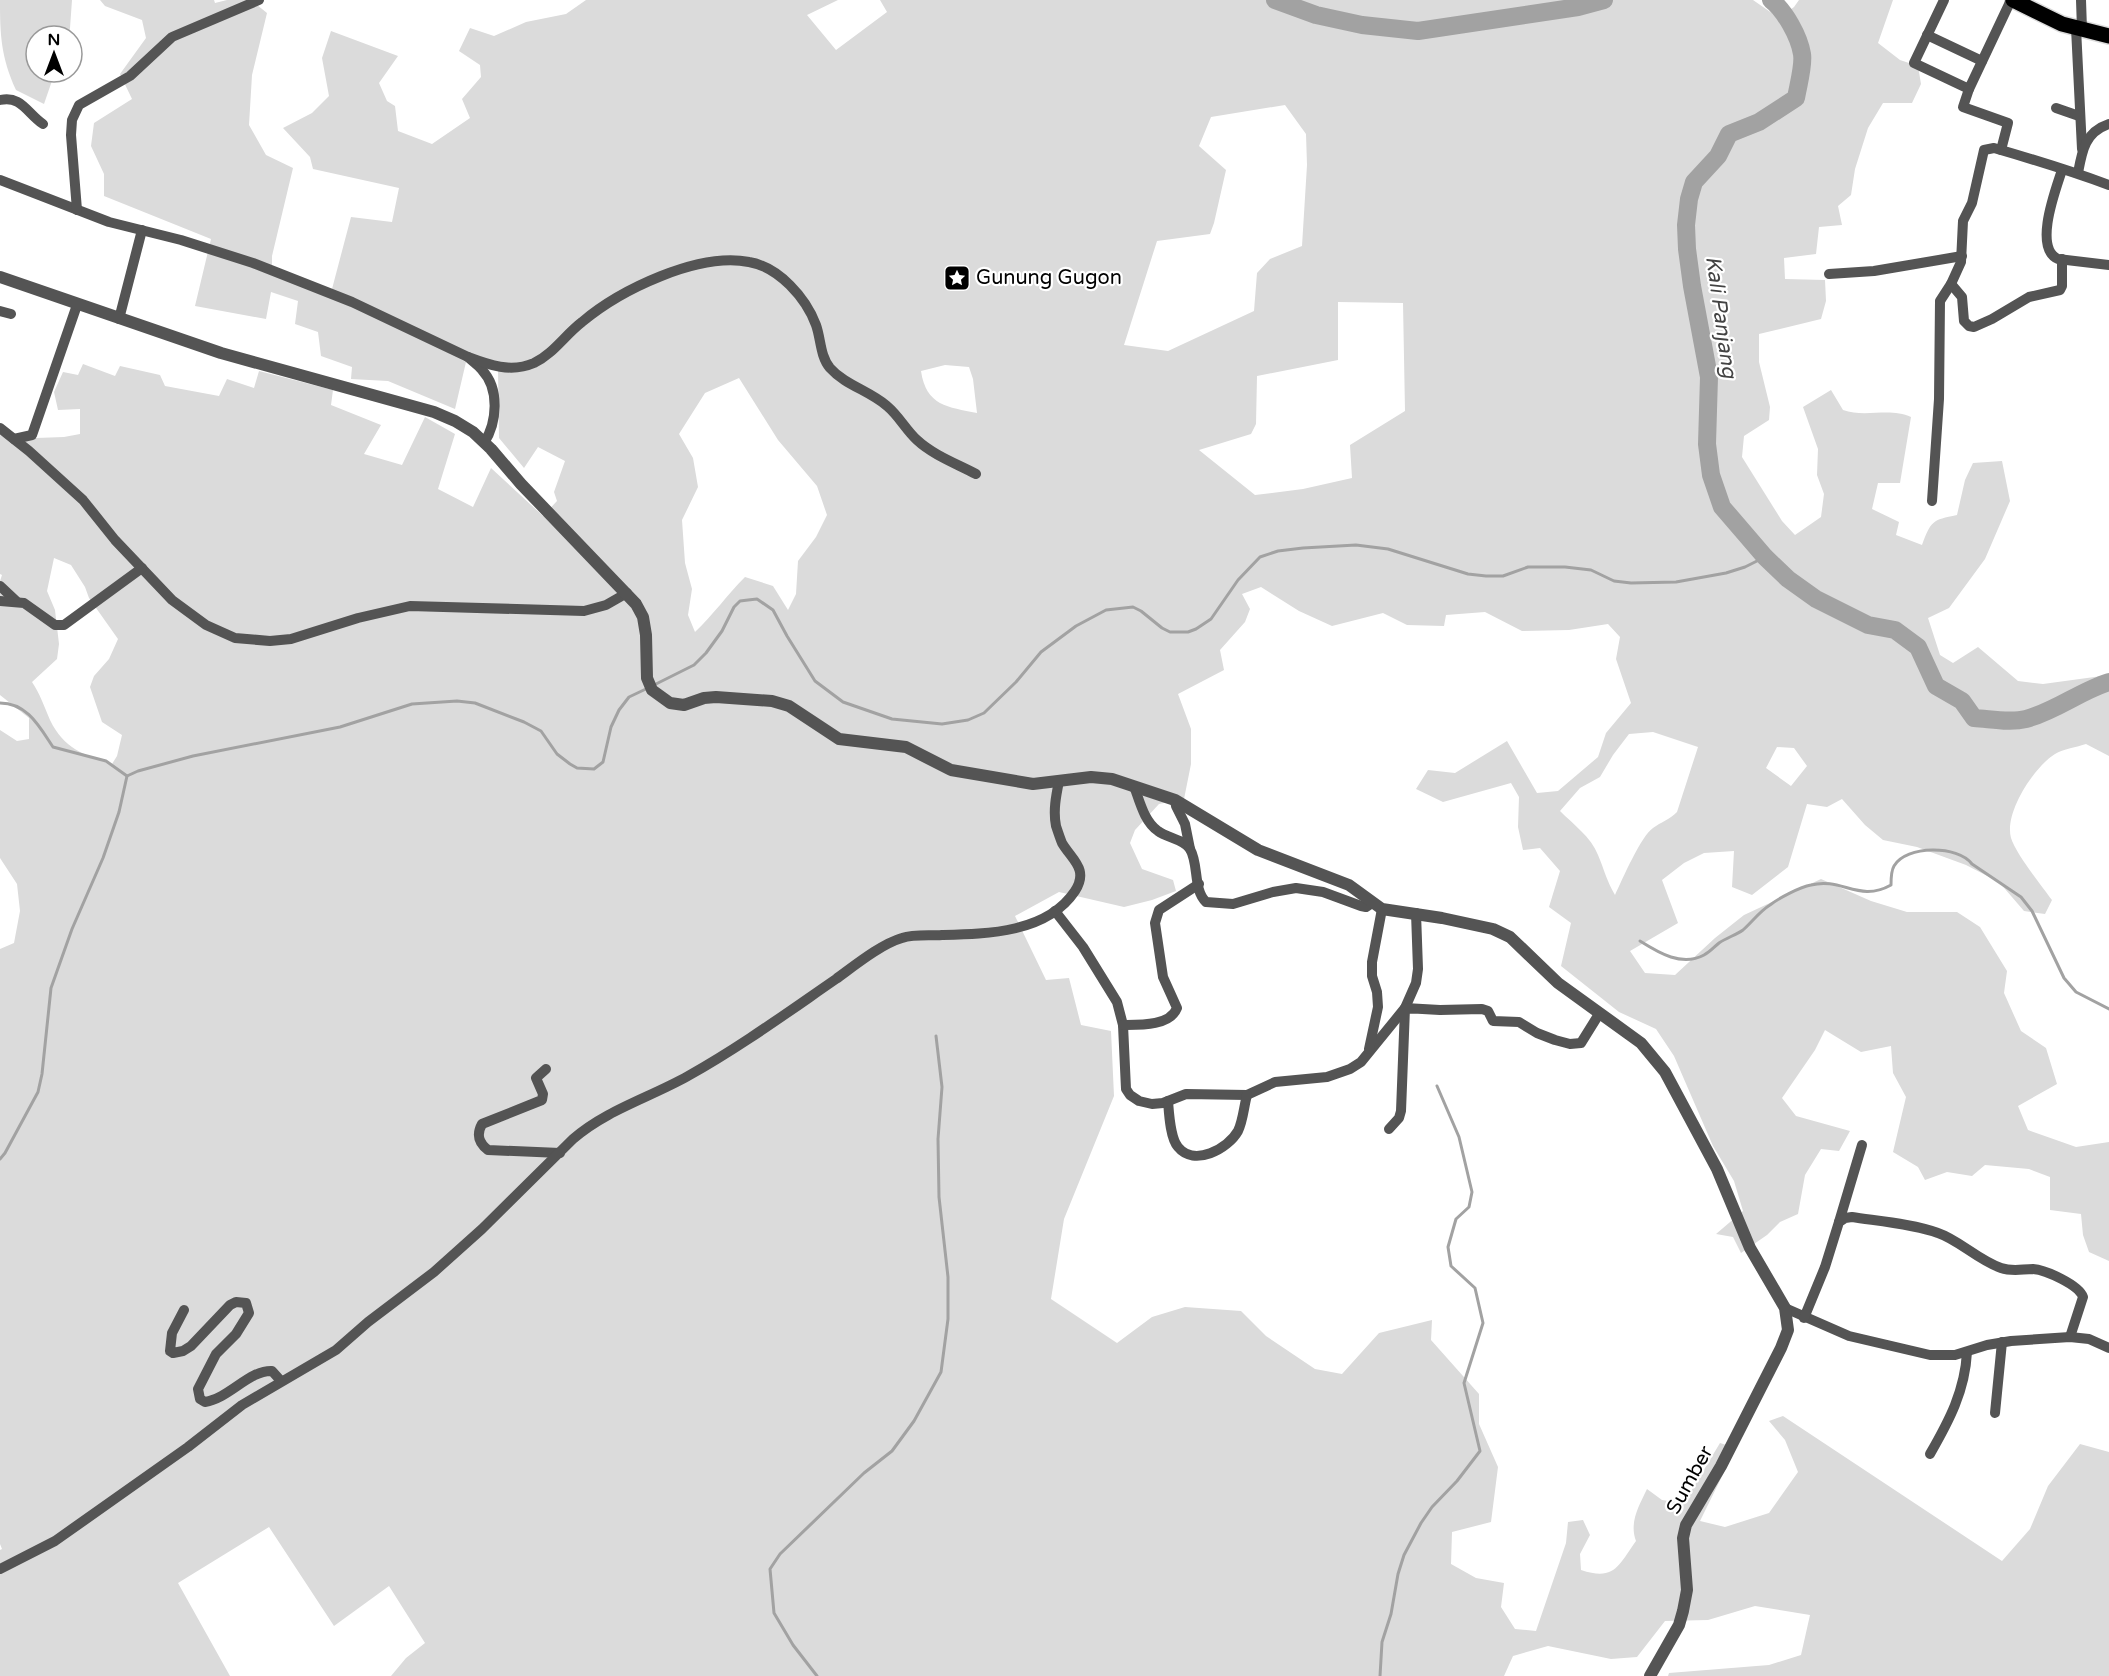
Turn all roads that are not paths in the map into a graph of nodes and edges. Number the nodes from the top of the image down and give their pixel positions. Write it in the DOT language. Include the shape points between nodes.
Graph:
graph roads {
  1 [pos="259,0"];
  2 [pos="1944,0"];
  3 [pos="2012,0"];
  4 [pos="2081,0"];
  5 [pos="2079,28"];
  6 [pos="1927,35"];
  7 [pos="2109,36"];
  8 [pos="1982,61"];
  9 [pos="1969,89"];
  10 [pos="0,100"];
  11 [pos="2056,108"];
  12 [pos="2079,116"];
  13 [pos="43,124"];
  14 [pos="2109,124"];
  15 [pos="2082,149"];
  16 [pos="2001,150"];
  17 [pos="2062,170"];
  18 [pos="2078,173"];
  19 [pos="0,180"];
  20 [pos="2109,185"];
  21 [pos="77,210"];
  22 [pos="142,230"];
  23 [pos="1962,256"];
  24 [pos="2062,259"];
  25 [pos="2109,265"];
  26 [pos="1829,274"];
  27 [pos="0,277"];
  28 [pos="1952,284"];
  29 [pos="77,305"];
  30 [pos="119,319"];
  31 [pos="468,357"];
  32 [pos="0,428"];
  33 [pos="14,439"];
  34 [pos="484,442"];
  35 [pos="976,474"];
  36 [pos="1932,501"];
  37 [pos="142,568"];
  38 [pos="0,586"];
  39 [pos="627,593"];
  40 [pos="0,601"];
  41 [pos="16,601"];
  42 [pos="1059,781"];
  43 [pos="1134,786"];
  44 [pos="1175,800"];
  45 [pos="1190,849"];
  46 [pos="1199,884"];
  47 [pos="1377,906"];
  48 [pos="1055,911"];
  49 [pos="1416,913"];
  50 [pos="1405,1008"];
  51 [pos="1599,1014"];
  52 [pos="1123,1025"];
  53 [pos="1368,1052"];
  54 [pos="546,1069"];
  55 [pos="1247,1095"];
  56 [pos="1168,1101"];
  57 [pos="1389,1129"];
  58 [pos="1862,1145"];
  59 [pos="560,1153"];
  60 [pos="1839,1222"];
  61 [pos="1785,1308"];
  62 [pos="184,1311"];
  63 [pos="1804,1318"];
  64 [pos="2070,1337"];
  65 [pos="2002,1342"];
  66 [pos="2109,1348"];
  67 [pos="1967,1352"];
  68 [pos="281,1381"];
  69 [pos="1995,1413"];
  70 [pos="1930,1454"];
  71 [pos="0,1569"];
  72 [pos="1650,1676"];
  1 -- 21 [label="street" via="172,37 130,76 79,105 71,135"];
  2 -- 6 [label="street"];
  3 -- 5 [label="main road"];
  3 -- 8 [label="street"];
  4 -- 5 [label="street"];
  5 -- 7 [label="main road"];
  5 -- 12 [label="street"];
  6 -- 8 [label="street"];
  6 -- 9 [label="street" via="1914,64"];
  8 -- 9 [label="street"];
  9 -- 16 [label="street" via="1963,107 2008,123"];
  10 -- 13 [label="street" via="18,101"];
  11 -- 12 [label="street"];
  12 -- 15 [label="street"];
  14 -- 15 [label="street" via="2091,134"];
  15 -- 18 [label="street"];
  16 -- 17 [label="street"];
  16 -- 23 [label="street" via="1988,148 1983,153 1972,202 1963,221"];
  17 -- 18 [label="street"];
  17 -- 24 [label="street" via="2046,236 2051,254"];
  18 -- 20 [label="street"];
  19 -- 21 [label="street"];
  21 -- 22 [label="street"];
  22 -- 30 [label="street"];
  22 -- 31 [label="street" via="253,263 352,302"];
  23 -- 26 [label="street" via="1874,271"];
  23 -- 28 [label="street"];
  24 -- 25 [label="street"];
  24 -- 28 [label="street" via="2060,290 2029,297 1974,327 1964,321 1962,297"];
  27 -- 29 [label="street"];
  28 -- 36 [label="street" via="1941,296 1938,314 1939,399"];
  29 -- 30 [label="street"];
  29 -- 33 [label="street" via="32,435"];
  30 -- 34 [label="street" via="221,353 434,412 455,421"];
  31 -- 34 [label="street" via="483,371 493,396 494,417"];
  31 -- 35 [label="street" via="501,368 533,364 599,308 626,291 688,267 748,261 763,266 795,291 816,326 830,368 886,405 916,440"];
  32 -- 33 [label="street"];
  33 -- 37 [label="street" via="83,500"];
  34 -- 39 [label="street"];
  37 -- 39 [label="street" via="172,600 206,625 235,638 270,641 291,639 410,606 584,611"];
  37 -- 41 [label="street" via="64,625 55,625"];
  38 -- 41 [label="street"];
  39 -- 42 [label="street" via="644,622 645,672 651,686 666,702 680,705 710,697 778,702 839,739 906,747 942,766 972,774 1033,784"];
  40 -- 41 [label="street"];
  42 -- 43 [label="street" via="1091,777"];
  42 -- 48 [label="street" via="1054,807 1056,824 1061,841 1076,861 1080,880 1075,891"];
  43 -- 44 [label="street"];
  43 -- 45 [label="street" via="1152,826"];
  44 -- 45 [label="street"];
  44 -- 47 [label="street" via="1258,850 1349,885"];
  45 -- 46 [label="street"];
  46 -- 47 [label="street" via="1206,902 1235,903 1296,888 1323,891 1366,907"];
  46 -- 52 [label="street" via="1159,910 1155,923 1163,977 1176,1011 1161,1021"];
  47 -- 49 [label="street"];
  47 -- 53 [label="street" via="1372,976 1378,1007"];
  48 -- 52 [label="street" via="1114,995"];
  48 -- 59 [label="street" via="1036,922 987,933 895,941 743,1043 589,1127"];
  49 -- 50 [label="street" via="1418,969"];
  49 -- 51 [label="street" via="1499,931"];
  50 -- 51 [label="street" via="1482,1009 1488,1011 1492,1021 1519,1022 1547,1038 1575,1044 1581,1042"];
  50 -- 53 [label="street"];
  50 -- 57 [label="street" via="1401,1111"];
  51 -- 61 [label="street" via="1641,1043 1665,1072 1717,1168 1750,1248"];
  52 -- 56 [label="street" via="1125,1084 1130,1095 1145,1103"];
  53 -- 55 [label="street" via="1355,1066 1338,1074 1275,1082"];
  54 -- 59 [label="street" via="536,1078 542,1100 482,1124 478,1136 488,1150"];
  55 -- 56 [label="street" via="1186,1094"];
  55 -- 56 [label="street" via="1236,1134 1218,1151 1202,1155 1179,1148"];
  58 -- 60 [label="street"];
  59 -- 68 [label="street" via="434,1272 336,1350"];
  60 -- 63 [label="street"];
  60 -- 64 [label="street" via="1852,1217 1928,1230 1946,1236 2002,1269 2035,1269 2075,1286 2082,1297"];
  61 -- 63 [label="street"];
  61 -- 72 [label="street, Sumber" via="1788,1330 1781,1348 1686,1525 1683,1538 1687,1590 1683,1611"];
  62 -- 68 [label="street" via="170,1341 173,1353 191,1346 230,1305 243,1302 249,1313 236,1334 216,1354 198,1389 200,1399 214,1401 261,1372 272,1371"];
  63 -- 67 [label="street" via="1833,1331 1930,1355"];
  64 -- 65 [label="street"];
  64 -- 66 [label="street" via="2089,1339"];
  65 -- 67 [label="street"];
  65 -- 69 [label="street"];
  67 -- 70 [label="street" via="1957,1402"];
  68 -- 71 [label="street" via="55,1541"];
}
